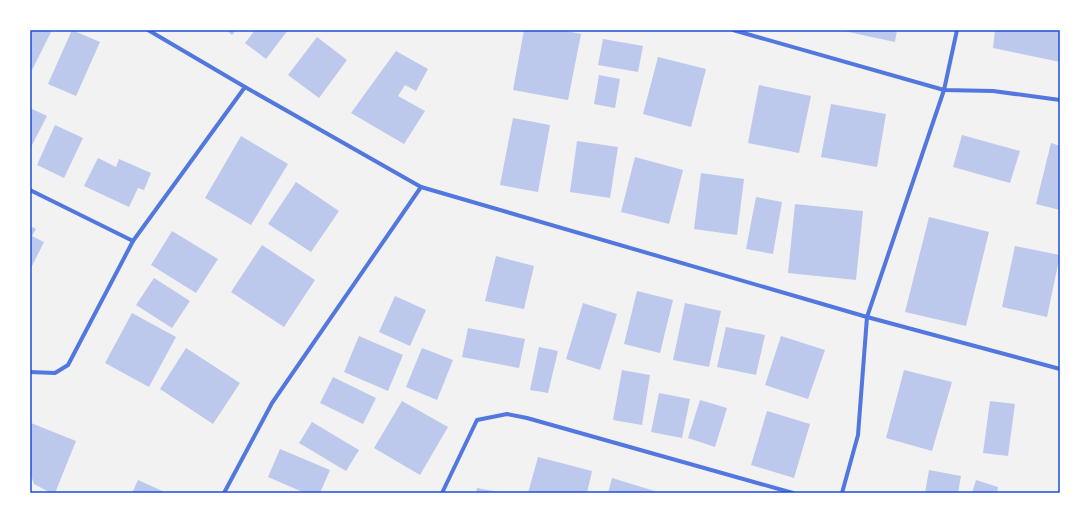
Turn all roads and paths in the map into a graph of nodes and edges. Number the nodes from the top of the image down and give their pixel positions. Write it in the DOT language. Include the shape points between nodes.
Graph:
graph roads {
  1 [pos="148,30"];
  2 [pos="733,30"];
  3 [pos="957,30"];
  4 [pos="245,87"];
  5 [pos="944,90"];
  6 [pos="1060,100"];
  7 [pos="421,187"];
  8 [pos="30,190"];
  9 [pos="133,242"];
  10 [pos="867,317"];
  11 [pos="1060,369"];
  12 [pos="30,372"];
  13 [pos="224,493"];
  14 [pos="442,493"];
  15 [pos="793,493"];
  16 [pos="842,493"];
  1 -- 4 [label="street"];
  2 -- 5 [label="street"];
  3 -- 5 [label="street"];
  4 -- 7 [label="street"];
  4 -- 9 [label="street"];
  5 -- 6 [label="street" via="993,91"];
  5 -- 10 [label="street"];
  7 -- 10 [label="street"];
  7 -- 13 [label="street" via="272,403"];
  8 -- 9 [label="street"];
  9 -- 12 [label="street" via="68,365 55,373"];
  10 -- 11 [label="street"];
  10 -- 16 [label="street" via="858,435"];
  14 -- 15 [label="street" via="477,420 506,414"];
}
